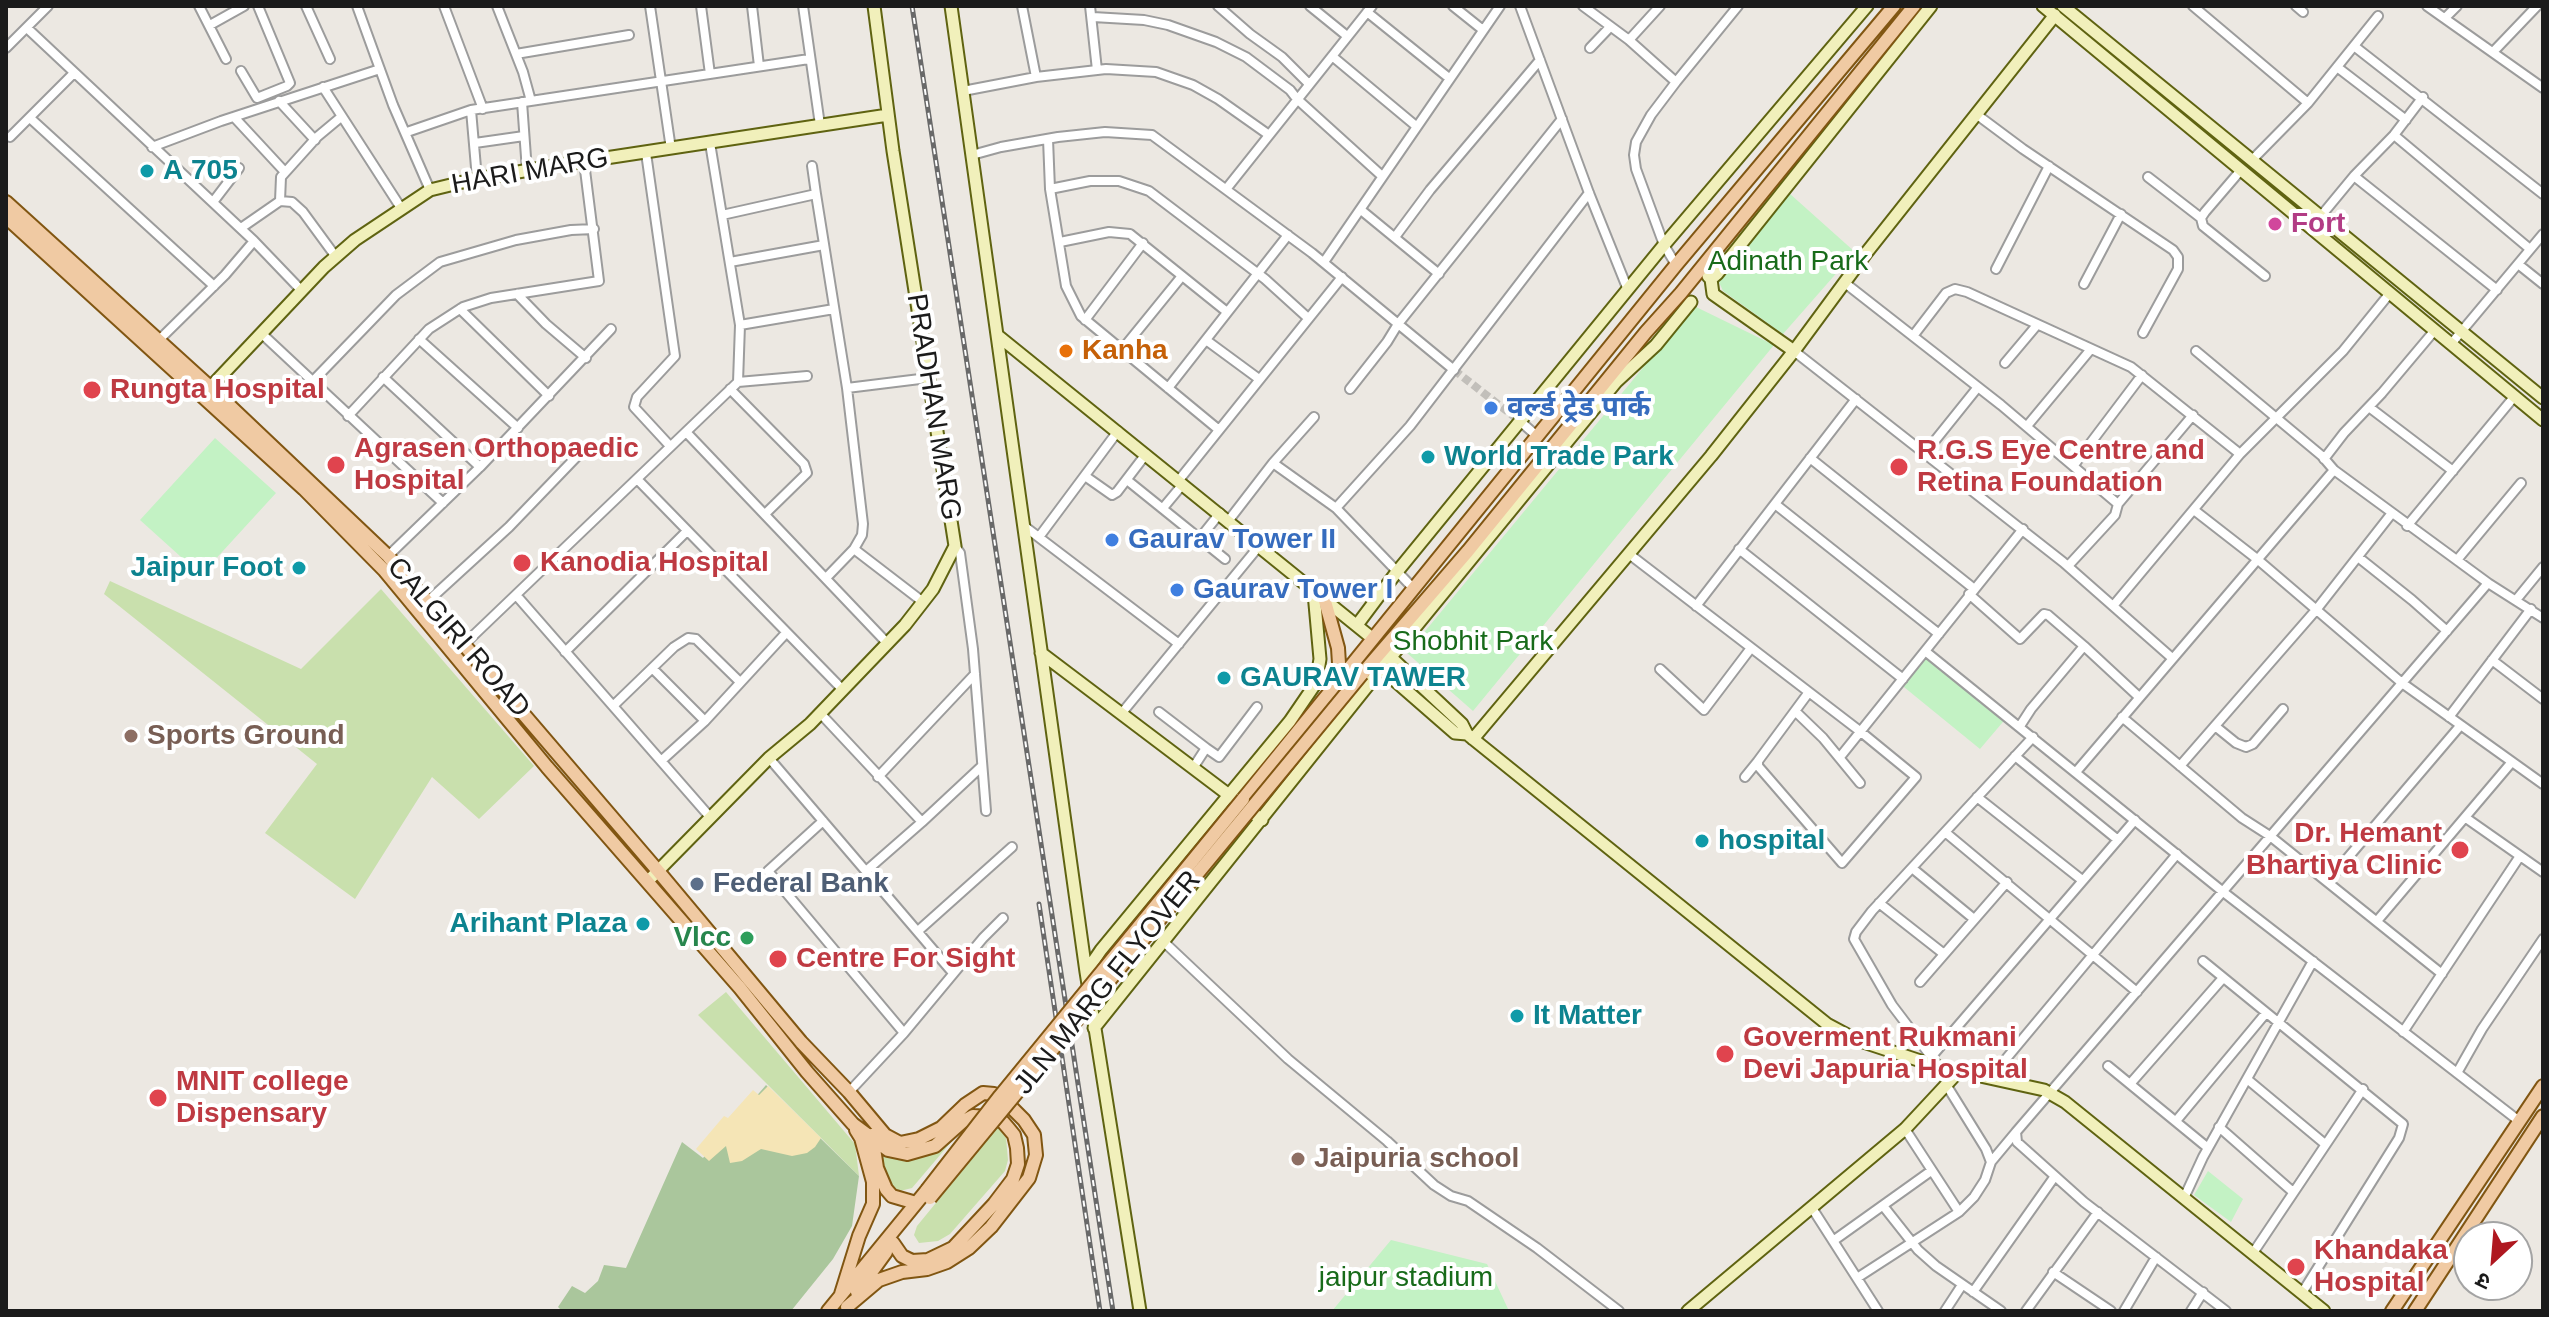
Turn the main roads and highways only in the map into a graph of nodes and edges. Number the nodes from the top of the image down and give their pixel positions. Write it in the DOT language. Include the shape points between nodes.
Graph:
graph roads {
  1 [pos="1894,6"];
  2 [pos="1914,6"];
  3 [pos="6,202"];
  4 [pos="6,217"];
  5 [pos="206,392"];
  6 [pos="1320,597"];
  7 [pos="1340,679"];
  8 [pos="699,919"];
  9 [pos="688,928"];
  10 [pos="2543,1086"];
  11 [pos="2543,1116"];
  12 [pos="872,1120"];
  13 [pos="853,1124"];
  14 [pos="872,1139"];
  15 [pos="928,1194"];
  16 [pos="916,1203"];
  17 [pos="893,1243"];
  18 [pos="841,1294"];
  19 [pos="846,1309"];
  20 [pos="828,1311"];
  21 [pos="2392,1311"];
  22 [pos="2415,1311"];
  1 -- 7 [label="main road, JLN MARG FLYOVER"];
  2 -- 15 [label="main road, JLN MARG FLYOVER, bridge" via="1699,271 1686,298 1468,551 1377,666 1362,674"];
  3 -- 5 [label="main road, CALGIRI ROAD" via="159,340"];
  4 -- 5 [label="main road, CALGIRI ROAD"];
  5 -- 8 [label="main road, CALGIRI ROAD" via="388,556"];
  5 -- 9 [label="main road, CALGIRI ROAD" via="384,570"];
  6 -- 7 [label="main road" via="1338,648"];
  7 -- 15 [label="main road, JLN MARG FLYOVER, bridge" via="993,1104"];
  8 -- 9 [label="main road"];
  8 -- 12 [label="main road, CALGIRI ROAD"];
  9 -- 13 [label="main road, CALGIRI ROAD"];
  10 -- 21 [label="main road"];
  11 -- 22 [label="main road"];
  12 -- 14 [label="main road"];
  12 -- 19 [label="main road" via="900,1143 919,1139 983,1093 994,1094 1024,1120 1034,1135 1036,1155 1029,1178 969,1248 947,1262 879,1280"];
  13 -- 14 [label="main road"];
  13 -- 18 [label="main road" via="873,1182 873,1204"];
  14 -- 16 [label="main road" via="886,1189"];
  14 -- 17 [label="main road" via="888,1150 916,1153 980,1115 1003,1122 1017,1148 1013,1179 953,1248 912,1261"];
  15 -- 16 [label="main road, JLN MARG FLYOVER"];
  15 -- 17 [label="main road, JLN MARG FLYOVER"];
  16 -- 18 [label="main road, JLN MARG FLYOVER"];
  17 -- 19 [label="main road, JLN MARG FLYOVER"];
  18 -- 20 [label="main road, JLN MARG FLYOVER"];
}
